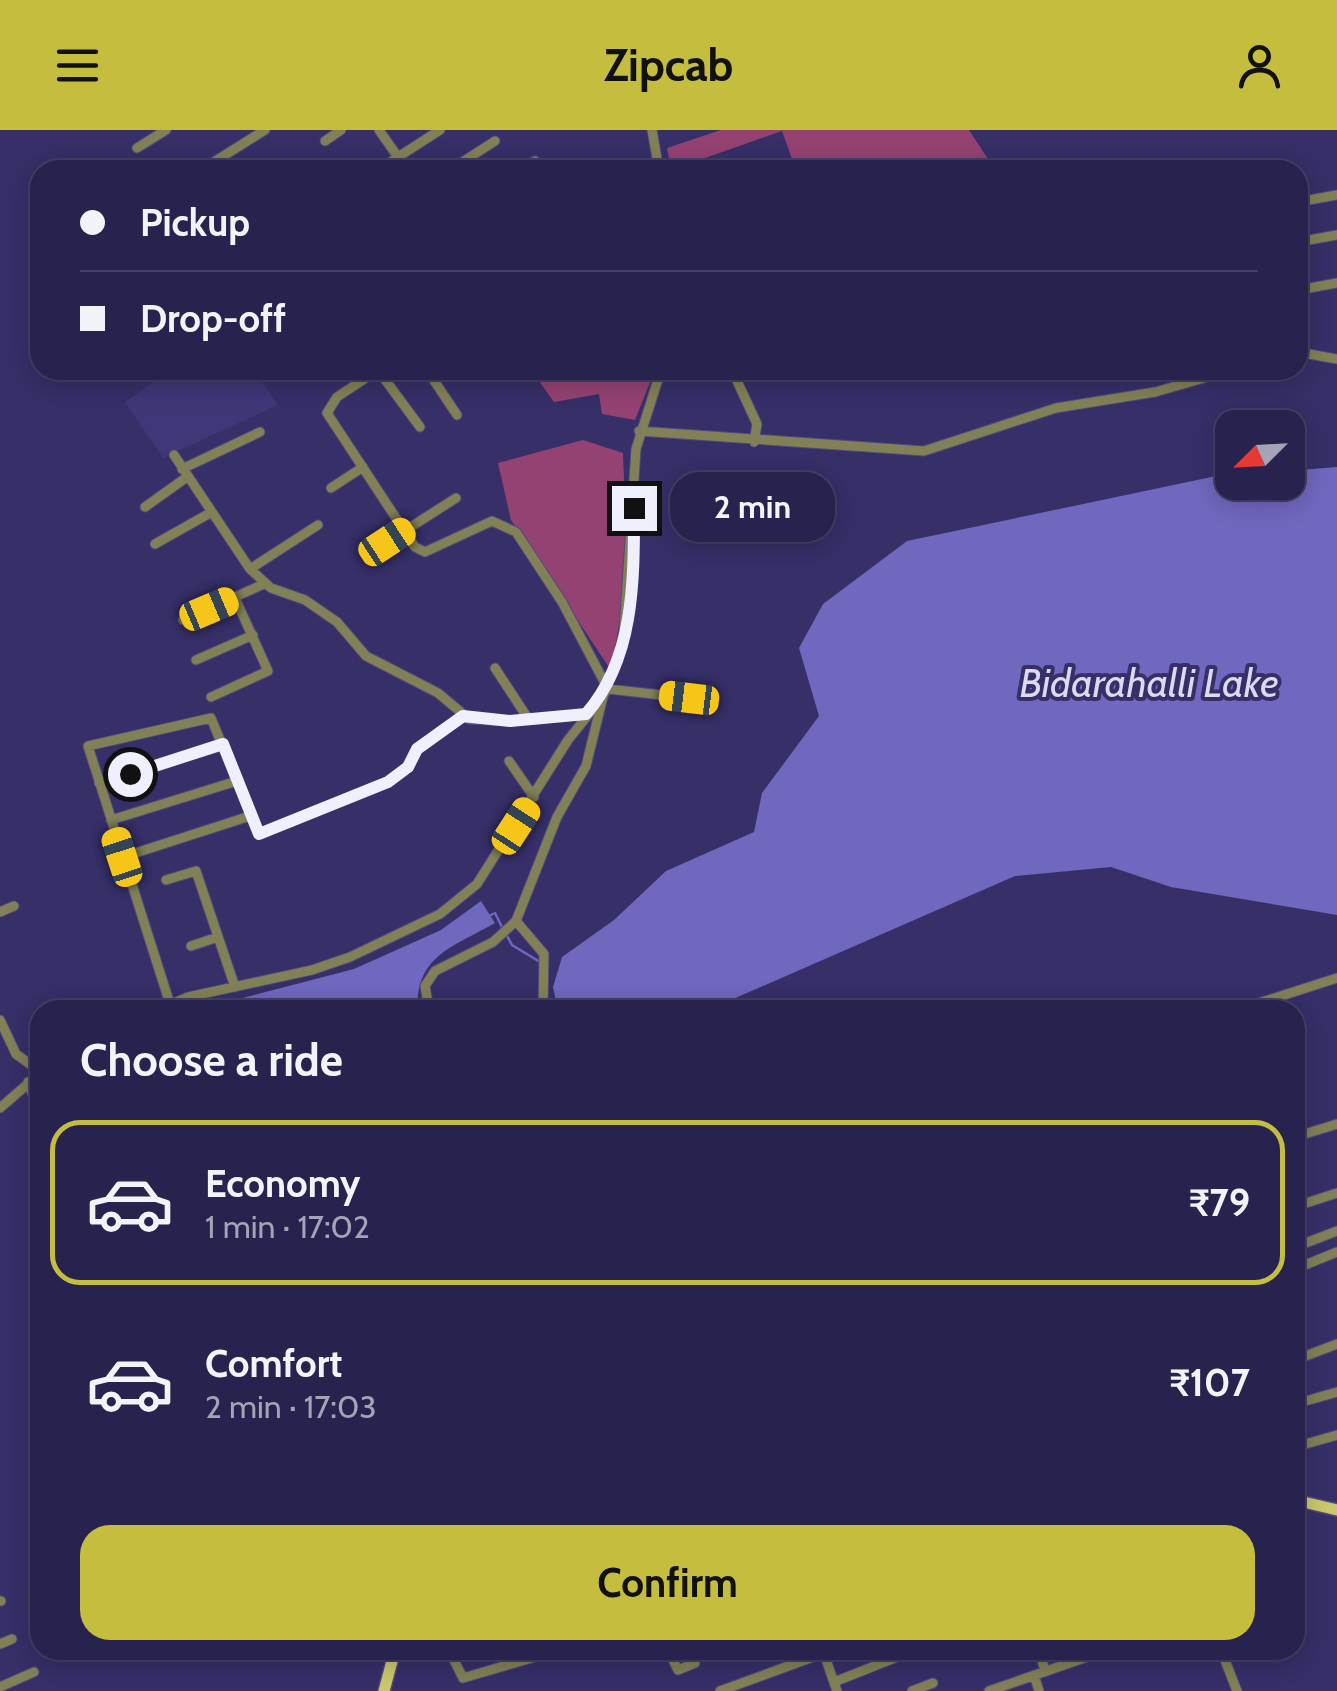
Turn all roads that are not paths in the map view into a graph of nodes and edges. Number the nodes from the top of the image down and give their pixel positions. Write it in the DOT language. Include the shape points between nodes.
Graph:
graph roads {
  1 [pos="166,130"];
  2 [pos="265,130"];
  3 [pos="341,130"];
  4 [pos="379,130"];
  5 [pos="440,130"];
  6 [pos="652,130"];
  7 [pos="325,141"];
  8 [pos="494,141"];
  9 [pos="137,148"];
  10 [pos="398,157"];
  11 [pos="217,160"];
  12 [pos="393,160"];
  13 [pos="400,160"];
  14 [pos="465,160"];
  15 [pos="657,160"];
  16 [pos="1337,195"];
  17 [pos="1308,200"];
  18 [pos="1337,235"];
  19 [pos="1308,240"];
  20 [pos="1337,283"];
  21 [pos="1308,288"];
  22 [pos="1308,354"];
  23 [pos="1337,358"];
  24 [pos="364,380"];
  25 [pos="385,380"];
  26 [pos="434,380"];
  27 [pos="657,380"];
  28 [pos="737,380"];
  29 [pos="1197,380"];
  30 [pos="457,414"];
  31 [pos="420,427"];
  32 [pos="639,431"];
  33 [pos="260,432"];
  34 [pos="754,442"];
  35 [pos="174,455"];
  36 [pos="363,466"];
  37 [pos="184,473"];
  38 [pos="331,488"];
  39 [pos="456,498"];
  40 [pos="145,507"];
  41 [pos="210,513"];
  42 [pos="318,526"];
  43 [pos="404,531"];
  44 [pos="155,544"];
  45 [pos="370,553"];
  46 [pos="250,569"];
  47 [pos="264,584"];
  48 [pos="235,598"];
  49 [pos="183,620"];
  50 [pos="253,635"];
  51 [pos="196,660"];
  52 [pos="495,668"];
  53 [pos="605,693"];
  54 [pos="211,697"];
  55 [pos="689,698"];
  56 [pos="586,714"];
  57 [pos="463,716"];
  58 [pos="529,720"];
  59 [pos="223,744"];
  60 [pos="509,761"];
  61 [pos="237,781"];
  62 [pos="99,784"];
  63 [pos="534,797"];
  64 [pos="250,816"];
  65 [pos="110,820"];
  66 [pos="122,857"];
  67 [pos="166,880"];
  68 [pos="14,906"];
  69 [pos="0,912"];
  70 [pos="516,920"];
  71 [pos="218,937"];
  72 [pos="191,946"];
  73 [pos="1337,978"];
  74 [pos="234,987"];
  75 [pos="169,1000"];
  76 [pos="185,1000"];
  77 [pos="426,1000"];
  78 [pos="543,1000"];
  79 [pos="1268,1000"];
  80 [pos="0,1020"];
  81 [pos="30,1064"];
  82 [pos="30,1081"];
  83 [pos="0,1108"];
  84 [pos="1337,1124"];
  85 [pos="1305,1134"];
  86 [pos="1337,1192"];
  87 [pos="1305,1203"];
  88 [pos="1337,1231"];
  89 [pos="1305,1242"];
  90 [pos="1337,1252"];
  91 [pos="1305,1264"];
  92 [pos="1337,1344"];
  93 [pos="1305,1356"];
  94 [pos="1337,1392"];
  95 [pos="1305,1401"];
  96 [pos="1337,1435"];
  97 [pos="1305,1444"];
  98 [pos="1305,1502"];
  99 [pos="1337,1510"];
  100 [pos="12,1639"];
  101 [pos="0,1644"];
  102 [pos="392,1660"];
  103 [pos="455,1660"];
  104 [pos="525,1660"];
  105 [pos="673,1660"];
  106 [pos="802,1660"];
  107 [pos="826,1660"];
  108 [pos="894,1660"];
  109 [pos="1042,1660"];
  110 [pos="1079,1660"];
  111 [pos="1225,1660"];
  112 [pos="695,1663"];
  113 [pos="34,1672"];
  114 [pos="1046,1672"];
  115 [pos="1034,1675"];
  116 [pos="933,1683"];
  117 [pos="0,1687"];
  118 [pos="835,1688"];
  119 [pos="384,1691"];
  120 [pos="720,1691"];
  121 [pos="912,1691"];
  122 [pos="989,1691"];
  123 [pos="1039,1691"];
  124 [pos="1236,1691"];
  1 -- 9 [label="street"];
  2 -- 11 [label="street"];
  3 -- 7 [label="street"];
  4 -- 10 [label="street"];
  5 -- 10 [label="street"];
  6 -- 15 [label="street"];
  8 -- 14 [label="street"];
  10 -- 12 [label="street"];
  10 -- 13 [label="street"];
  16 -- 17 [label="street"];
  18 -- 19 [label="street"];
  20 -- 21 [label="street"];
  22 -- 23 [label="street"];
  24 -- 36 [label="street" via="328,405 333,426"];
  25 -- 31 [label="street"];
  26 -- 30 [label="street"];
  27 -- 32 [label="street"];
  28 -- 34 [label="street" via="757,424"];
  29 -- 34 [label="street" via="1056,408 924,451"];
  32 -- 34 [label="street"];
  32 -- 53 [label="street" via="629,608"];
  33 -- 37 [label="street"];
  35 -- 37 [label="street"];
  36 -- 38 [label="street"];
  36 -- 43 [label="street"];
  37 -- 40 [label="street"];
  37 -- 41 [label="street"];
  39 -- 43 [label="street"];
  41 -- 44 [label="street"];
  41 -- 46 [label="street"];
  42 -- 46 [label="street"];
  43 -- 45 [label="street"];
  43 -- 53 [label="street" via="424,552 492,521 513,529 562,602"];
  46 -- 47 [label="street"];
  47 -- 48 [label="street"];
  47 -- 57 [label="street" via="304,600 337,622 366,656 438,693"];
  48 -- 49 [label="street"];
  48 -- 50 [label="street"];
  50 -- 51 [label="street"];
  50 -- 54 [label="street" via="267,673"];
  52 -- 58 [label="street"];
  53 -- 55 [label="street"];
  53 -- 56 [label="street"];
  53 -- 70 [label="street" via="586,766"];
  56 -- 58 [label="street"];
  56 -- 63 [label="street"];
  57 -- 58 [label="street"];
  57 -- 64 [label="street" via="379,786 262,833"];
  59 -- 61 [label="street"];
  59 -- 62 [label="street"];
  59 -- 62 [label="street" via="208,718 88,746"];
  60 -- 63 [label="street"];
  61 -- 64 [label="street"];
  61 -- 65 [label="street"];
  62 -- 65 [label="street"];
  63 -- 74 [label="street" via="478,884 449,909 350,957"];
  64 -- 66 [label="street"];
  65 -- 66 [label="street"];
  66 -- 75 [label="street"];
  67 -- 71 [label="street" via="196,871"];
  68 -- 69 [label="street"];
  70 -- 77 [label="street" via="492,942 430,976"];
  70 -- 78 [label="street" via="544,954"];
  71 -- 72 [label="street"];
  71 -- 74 [label="street"];
  73 -- 79 [label="street"];
  74 -- 76 [label="street"];
  80 -- 81 [label="street" via="16,1054"];
  82 -- 83 [label="street"];
  84 -- 85 [label="street"];
  86 -- 87 [label="street"];
  88 -- 89 [label="street"];
  90 -- 91 [label="street"];
  92 -- 93 [label="street"];
  94 -- 95 [label="street"];
  96 -- 97 [label="street"];
  98 -- 99 [label="main road"];
  100 -- 101 [label="street"];
  102 -- 119 [label="main road"];
  103 -- 104 [label="street" via="463,1678"];
  105 -- 112 [label="street" via="678,1670"];
  106 -- 120 [label="street"];
  107 -- 118 [label="street"];
  108 -- 118 [label="street"];
  109 -- 114 [label="street"];
  110 -- 114 [label="street"];
  111 -- 124 [label="street"];
  113 -- 117 [label="street"];
  114 -- 115 [label="street"];
  115 -- 122 [label="street"];
  115 -- 123 [label="street"];
  116 -- 121 [label="street"];
}
